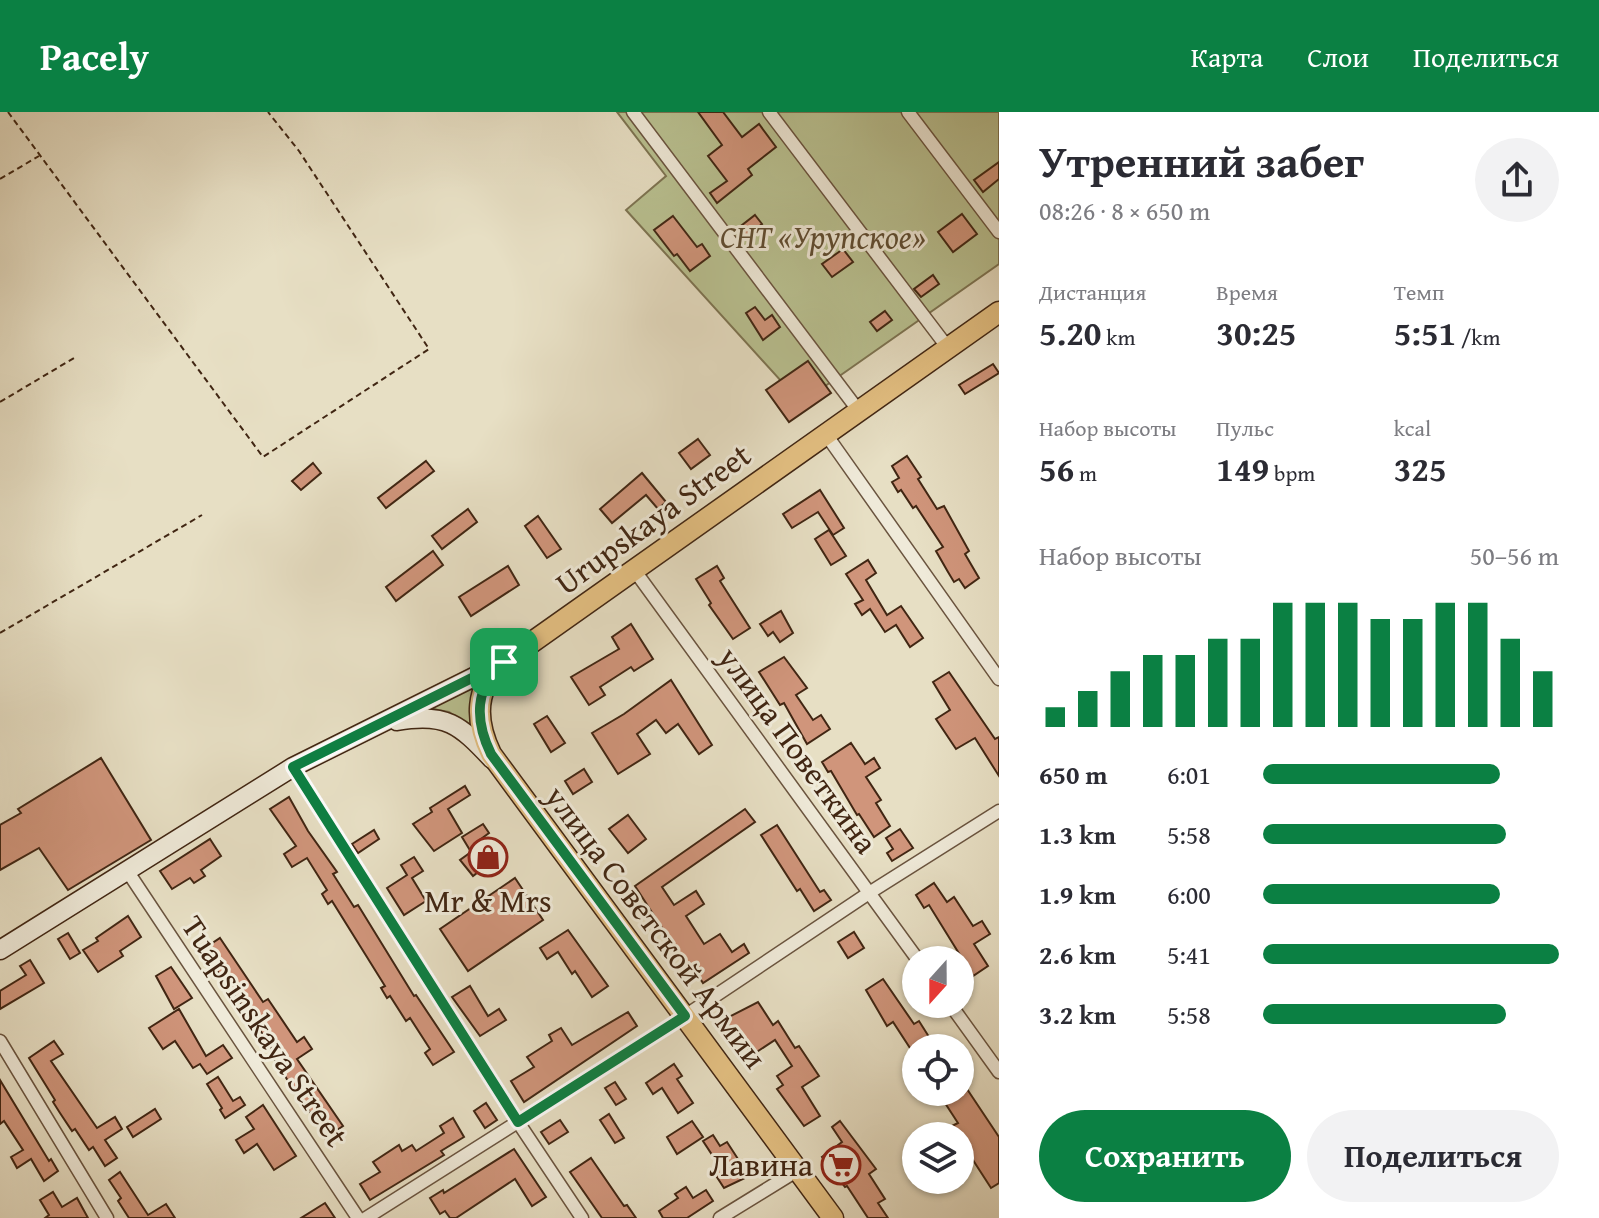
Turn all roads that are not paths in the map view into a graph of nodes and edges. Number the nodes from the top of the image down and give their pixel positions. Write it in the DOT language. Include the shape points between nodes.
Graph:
graph roads {
  1 [pos="633,112"];
  2 [pos="769,112"];
  3 [pos="908,112"];
  4 [pos="999,232"];
  5 [pos="998,316"];
  6 [pos="948,348"];
  7 [pos="858,410"];
  8 [pos="825,433"];
  9 [pos="635,571"];
  10 [pos="504,662"];
  11 [pos="999,679"];
  12 [pos="371,728"];
  13 [pos="293,767"];
  14 [pos="503,771"];
  15 [pos="999,811"];
  16 [pos="128,872"];
  17 [pos="869,893"];
  18 [pos="908,946"];
  19 [pos="0,950"];
  20 [pos="685,1016"];
  21 [pos="960,1018"];
  22 [pos="0,1041"];
  23 [pos="999,1072"];
  24 [pos="518,1122"];
  25 [pos="798,1170"];
  26 [pos="107,1218"];
  27 [pos="358,1218"];
  28 [pos="366,1218"];
  29 [pos="582,1218"];
  30 [pos="720,1218"];
  31 [pos="833,1218"];
  1 -- 7 [label="street"];
  2 -- 6 [label="street"];
  3 -- 4 [label="street"];
  5 -- 6 [label="main road, Urupskaya Street"];
  6 -- 7 [label="main road, Urupskaya Street"];
  7 -- 8 [label="main road, Urupskaya Street"];
  8 -- 9 [label="main road, Urupskaya Street"];
  8 -- 11 [label="street"];
  9 -- 10 [label="main road, Urupskaya Street"];
  9 -- 17 [label="street, улица Поветкина"];
  10 -- 12 [label="street, Urupskaya Street"];
  10 -- 14 [label="main road, улица Советской Армии" via="488,678 479,710 484,740"];
  12 -- 13 [label="street, Urupskaya Street"];
  12 -- 14 [label="street" via="441,719 471,736"];
  13 -- 16 [label="street, Urupskaya Street"];
  13 -- 24 [label="street"];
  14 -- 20 [label="main road, улица Советской Армии"];
  15 -- 17 [label="street"];
  16 -- 19 [label="street, Urupskaya Street"];
  16 -- 27 [label="street, Tuapsinskaya Street"];
  17 -- 18 [label="street, улица Поветкина"];
  17 -- 20 [label="street"];
  20 -- 24 [label="street"];
  20 -- 25 [label="main road, улица Советской Армии"];
  21 -- 23 [label="street"];
  22 -- 26 [label="street"];
  24 -- 28 [label="street"];
  24 -- 29 [label="street"];
  25 -- 30 [label="street"];
  25 -- 31 [label="main road, улица Советской Армии"];
}
